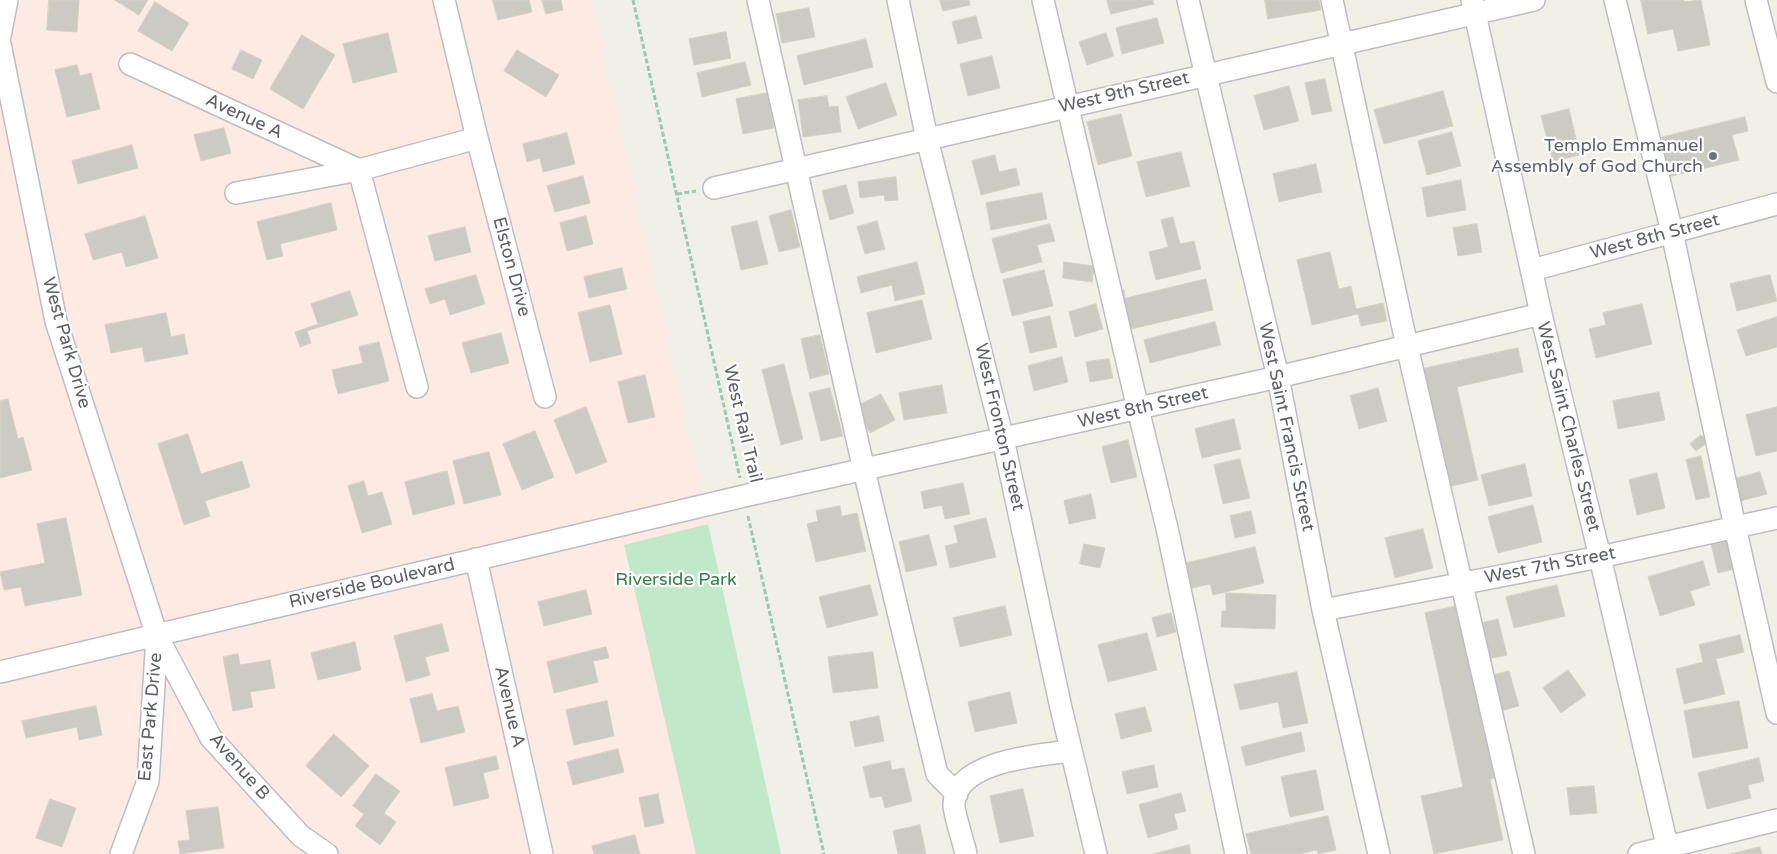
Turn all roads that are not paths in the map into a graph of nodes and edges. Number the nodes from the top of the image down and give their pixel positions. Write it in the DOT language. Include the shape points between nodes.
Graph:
graph roads {
  1 [pos="7,0"];
  2 [pos="444,0"];
  3 [pos="758,0"];
  4 [pos="898,0"];
  5 [pos="1043,0"];
  6 [pos="1188,0"];
  7 [pos="1332,0"];
  8 [pos="1534,0"];
  9 [pos="1615,0"];
  10 [pos="1756,0"];
  11 [pos="1473,7"];
  12 [pos="0,36"];
  13 [pos="0,44"];
  14 [pos="1342,44"];
  15 [pos="130,64"];
  16 [pos="1206,74"];
  17 [pos="1777,82"];
  18 [pos="1068,106"];
  19 [pos="477,138"];
  20 [pos="927,139"];
  21 [pos="797,168"];
  22 [pos="358,170"];
  23 [pos="714,188"];
  24 [pos="236,192"];
  25 [pos="1777,204"];
  26 [pos="1672,232"];
  27 [pos="1532,270"];
  28 [pos="1541,314"];
  29 [pos="1408,346"];
  30 [pos="1278,378"];
  31 [pos="417,387"];
  32 [pos="545,397"];
  33 [pos="1138,409"];
  34 [pos="1003,439"];
  35 [pos="864,470"];
  36 [pos="744,496"];
  37 [pos="1777,518"];
  38 [pos="1735,528"];
  39 [pos="1600,557"];
  40 [pos="476,559"];
  41 [pos="1462,583"];
  42 [pos="1323,610"];
  43 [pos="157,636"];
  44 [pos="0,672"];
  45 [pos="1777,713"];
  46 [pos="1071,751"];
  47 [pos="957,794"];
  48 [pos="1777,820"];
  49 [pos="1668,851"];
  50 [pos="121,854"];
  51 [pos="327,854"];
  52 [pos="542,854"];
  53 [pos="966,854"];
  54 [pos="1096,854"];
  55 [pos="1236,854"];
  56 [pos="1379,854"];
  57 [pos="1524,854"];
  58 [pos="1639,854"];
  1 -- 12 [label="street"];
  2 -- 19 [label="street, Elston Drive"];
  3 -- 21 [label="street"];
  4 -- 20 [label="street, West Fronton Street"];
  5 -- 18 [label="street"];
  6 -- 16 [label="street, West Saint Francis Street"];
  7 -- 14 [label="street"];
  8 -- 11 [label="street, West 9th Street"];
  9 -- 26 [label="street"];
  10 -- 17 [label="street"];
  11 -- 14 [label="street, West 9th Street"];
  11 -- 27 [label="street, West Saint Charles Street"];
  13 -- 43 [label="street, West Park Drive" via="56,321"];
  14 -- 16 [label="street, West 9th Street"];
  14 -- 29 [label="street"];
  15 -- 22 [label="street, Avenue A"];
  16 -- 18 [label="street, West 9th Street"];
  16 -- 30 [label="street, West Saint Francis Street"];
  18 -- 20 [label="street, West 9th Street"];
  18 -- 33 [label="street"];
  19 -- 22 [label="street"];
  19 -- 32 [label="street, Elston Drive"];
  20 -- 21 [label="street, West 9th Street"];
  20 -- 34 [label="street, West Fronton Street"];
  21 -- 23 [label="street, West 9th Street"];
  21 -- 35 [label="street"];
  22 -- 24 [label="street"];
  22 -- 31 [label="street"];
  25 -- 26 [label="street, West 8th Street"];
  26 -- 27 [label="street, West 8th Street"];
  26 -- 38 [label="street"];
  27 -- 28 [label="street, West Saint Charles Street"];
  28 -- 29 [label="street, West 8th Street"];
  28 -- 39 [label="street, West Saint Charles Street"];
  29 -- 30 [label="street, West 8th Street"];
  29 -- 41 [label="street"];
  30 -- 33 [label="street, West 8th Street"];
  30 -- 42 [label="street, West Saint Francis Street"];
  33 -- 34 [label="street, West 8th Street"];
  33 -- 55 [label="street" via="1167,528"];
  34 -- 35 [label="street, West 8th Street"];
  34 -- 46 [label="street, West Fronton Street"];
  35 -- 36 [label="street, West 8th Street"];
  35 -- 47 [label="street" via="937,774"];
  36 -- 40 [label="street, Riverside Boulevard"];
  37 -- 38 [label="street, West 7th Street"];
  38 -- 39 [label="street, West 7th Street"];
  38 -- 45 [label="street"];
  39 -- 41 [label="street, West 7th Street"];
  39 -- 49 [label="street, West Saint Charles Street"];
  40 -- 43 [label="street, Riverside Boulevard"];
  40 -- 52 [label="street, Avenue A"];
  41 -- 42 [label="street, West 7th Street"];
  41 -- 57 [label="street"];
  42 -- 56 [label="street, West Saint Francis Street"];
  43 -- 44 [label="street, Riverside Boulevard"];
  43 -- 50 [label="street, East Park Drive" via="148,781"];
  43 -- 51 [label="street, Avenue B" via="211,738 301,836"];
  46 -- 47 [label="street" via="1022,758 981,770 961,784"];
  46 -- 54 [label="street, West Fronton Street"];
  47 -- 53 [label="street" via="954,805"];
  48 -- 49 [label="street"];
  49 -- 58 [label="street"];
}
